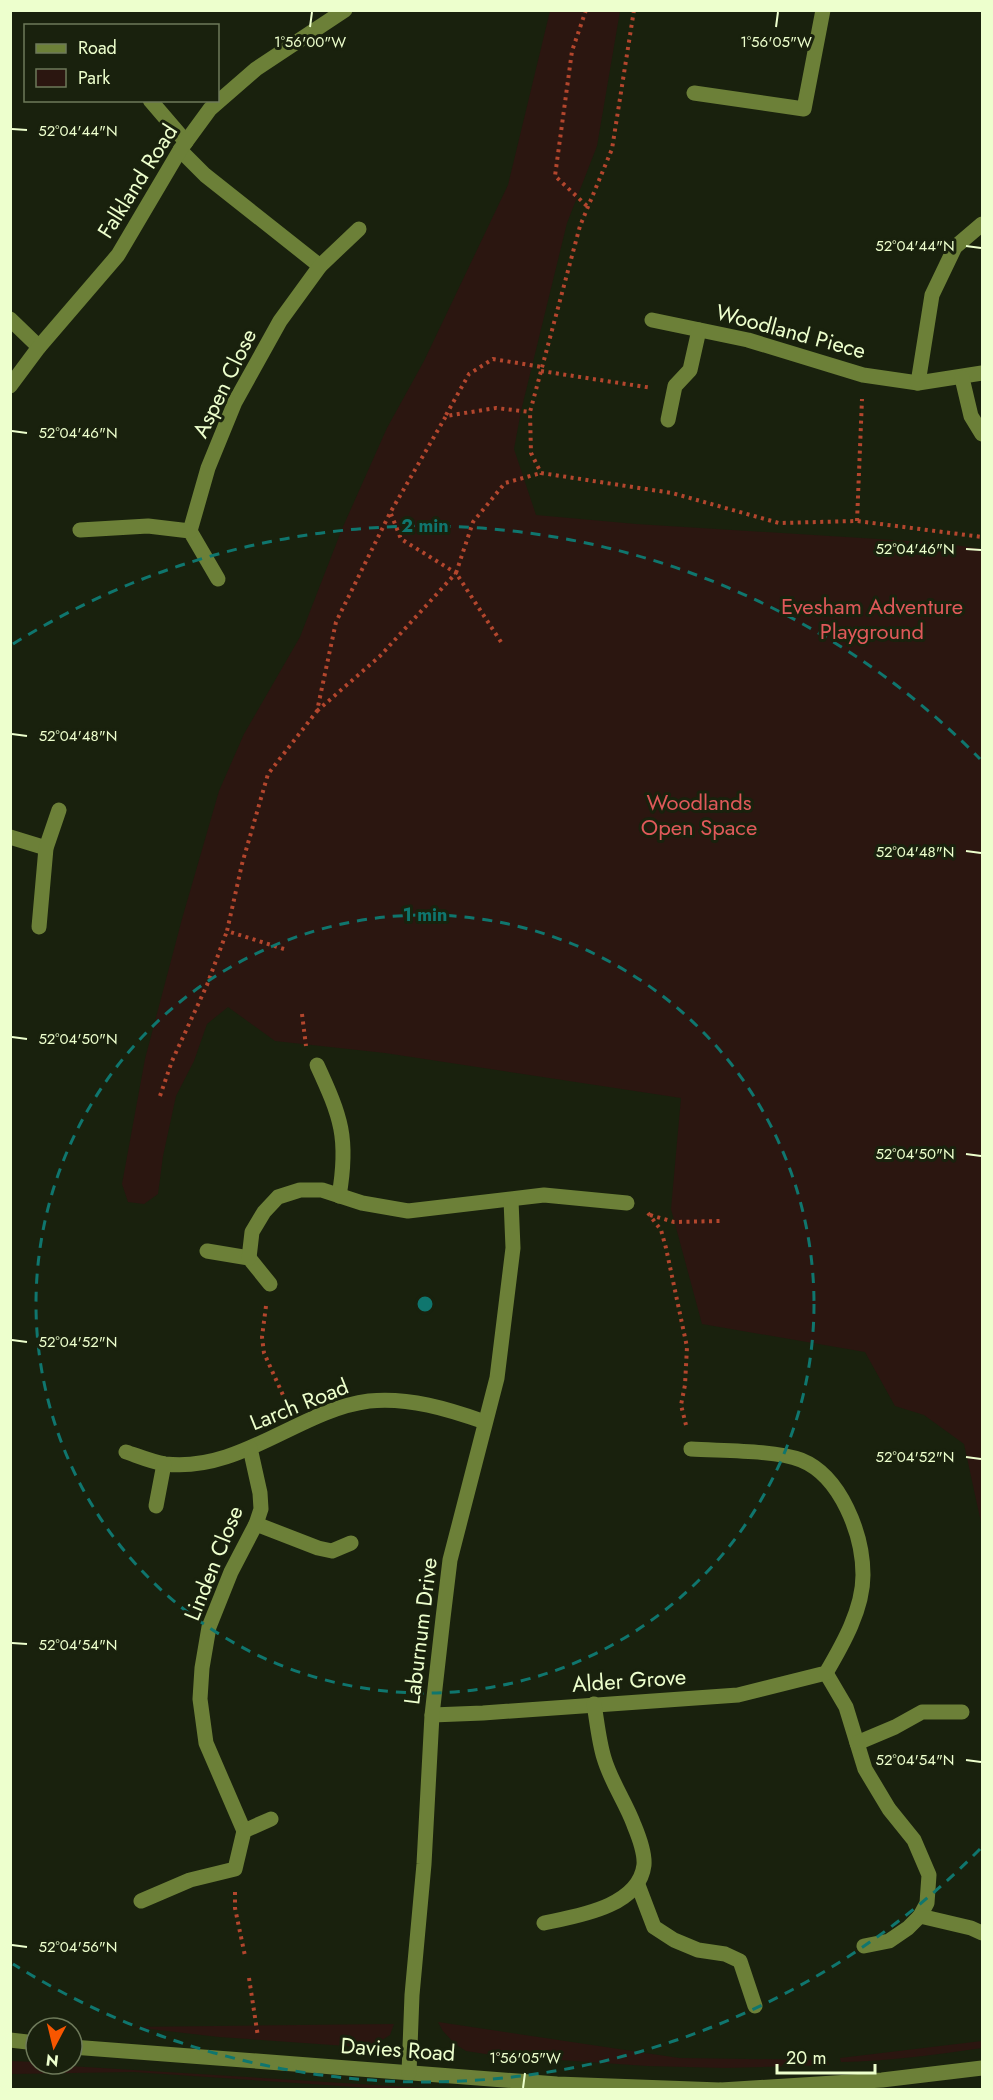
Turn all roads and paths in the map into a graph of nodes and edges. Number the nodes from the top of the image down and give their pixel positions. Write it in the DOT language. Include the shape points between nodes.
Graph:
graph roads {
  1 [pos="345,10"];
  2 [pos="586,10"];
  3 [pos="823,10"];
  4 [pos="694,93"];
  5 [pos="219,101"];
  6 [pos="151,102"];
  7 [pos="218,102"];
  8 [pos="183,146"];
  9 [pos="588,207"];
  10 [pos="982,224"];
  11 [pos="359,228"];
  12 [pos="320,266"];
  13 [pos="10,319"];
  14 [pos="652,320"];
  15 [pos="699,330"];
  16 [pos="39,347"];
  17 [pos="982,373"];
  18 [pos="863,375"];
  19 [pos="962,378"];
  20 [pos="918,383"];
  21 [pos="10,386"];
  22 [pos="674,391"];
  23 [pos="530,412"];
  24 [pos="446,416"];
  25 [pos="668,420"];
  26 [pos="982,434"];
  27 [pos="541,473"];
  28 [pos="390,513"];
  29 [pos="857,521"];
  30 [pos="80,530"];
  31 [pos="190,531"];
  32 [pos="456,573"];
  33 [pos="218,579"];
  34 [pos="501,642"];
  35 [pos="317,711"];
  36 [pos="59,810"];
  37 [pos="10,837"];
  38 [pos="46,848"];
  39 [pos="39,927"];
  40 [pos="226,931"];
  41 [pos="284,948"];
  42 [pos="302,1014"];
  43 [pos="318,1065"];
  44 [pos="160,1096"];
  45 [pos="339,1196"];
  46 [pos="511,1200"];
  47 [pos="627,1203"];
  48 [pos="650,1215"];
  49 [pos="720,1221"];
  50 [pos="207,1251"];
  51 [pos="249,1258"];
  52 [pos="270,1284"];
  53 [pos="485,1422"];
  54 [pos="297,1427"];
  55 [pos="250,1448"];
  56 [pos="692,1449"];
  57 [pos="126,1452"];
  58 [pos="164,1464"];
  59 [pos="156,1506"];
  60 [pos="256,1524"];
  61 [pos="351,1543"];
  62 [pos="826,1673"];
  63 [pos="594,1704"];
  64 [pos="962,1712"];
  65 [pos="432,1714"];
  66 [pos="857,1743"];
  67 [pos="271,1819"];
  68 [pos="244,1832"];
  69 [pos="235,1869"];
  70 [pos="638,1885"];
  71 [pos="141,1901"];
  72 [pos="920,1916"];
  73 [pos="544,1923"];
  74 [pos="982,1933"];
  75 [pos="864,1946"];
  76 [pos="245,1956"];
  77 [pos="249,1978"];
  78 [pos="755,2006"];
  79 [pos="84,2048"];
  80 [pos="262,2061"];
  81 [pos="982,2068"];
  82 [pos="409,2073"];
  83 [pos="721,2090"];
  1 -- 5 [label="street, Falkland Road" via="256,69"];
  2 -- 9 [label="path" via="572,51 555,176"];
  3 -- 4 [label="street" via="804,109"];
  6 -- 8 [label="street"];
  7 -- 8 [label="street, Falkland Road"];
  8 -- 12 [label="street" via="205,175"];
  8 -- 16 [label="street, Falkland Road" via="118,255"];
  10 -- 20 [label="street" via="955,247 932,295"];
  11 -- 12 [label="street, Aspen Close"];
  12 -- 31 [label="street, Aspen Close" via="280,321 235,402 208,468"];
  13 -- 16 [label="street"];
  14 -- 15 [label="street, Woodland Piece"];
  15 -- 18 [label="street, Woodland Piece" via="748,340"];
  15 -- 22 [label="street" via="690,370"];
  16 -- 21 [label="street, Falkland Road"];
  17 -- 19 [label="street, Woodland Piece"];
  18 -- 20 [label="street, Woodland Piece"];
  18 -- 29 [label="path"];
  19 -- 20 [label="street, Woodland Piece"];
  19 -- 26 [label="street" via="971,416"];
  22 -- 24 [label="path" via="493,359 468,374"];
  22 -- 25 [label="street"];
  23 -- 24 [label="path" via="495,408"];
  24 -- 28 [label="path"];
  27 -- 32 [label="path" via="505,483 473,522"];
  28 -- 32 [label="path" via="401,539"];
  28 -- 35 [label="path" via="336,622"];
  30 -- 31 [label="street" via="148,526"];
  31 -- 33 [label="street"];
  32 -- 34 [label="path"];
  32 -- 35 [label="path" via="380,656"];
  35 -- 40 [label="path" via="268,774"];
  36 -- 38 [label="street"];
  37 -- 38 [label="street"];
  38 -- 39 [label="street"];
  40 -- 41 [label="path"];
  40 -- 44 [label="path"];
  42 -- 43 [label="path" via="306,1045"];
  43 -- 45 [label="street" via="344,1138"];
  45 -- 46 [label="street" via="408,1211"];
  45 -- 51 [label="street" via="322,1190 300,1190 278,1197 252,1232"];
  46 -- 47 [label="street" via="544,1195"];
  46 -- 53 [label="street, Laburnum Drive" via="513,1248 497,1378"];
  47 -- 48 [label="path" via="642,1205"];
  48 -- 49 [label="path" via="674,1222"];
  48 -- 56 [label="path" via="661,1230 687,1347 681,1405"];
  50 -- 51 [label="street"];
  51 -- 52 [label="street"];
  52 -- 54 [label="path" via="262,1337 264,1353"];
  53 -- 54 [label="street, Larch Road" via="447,1409 400,1400 368,1401 339,1408"];
  53 -- 65 [label="street, Laburnum Drive" via="450,1560"];
  54 -- 55 [label="street, Larch Road"];
  55 -- 58 [label="street, Larch Road" via="214,1460"];
  55 -- 60 [label="street, Linden Close" via="260,1493 261,1509"];
  56 -- 62 [label="street" via="802,1460 820,1472 842,1496 856,1531 863,1576 850,1628"];
  57 -- 58 [label="street, Larch Road"];
  58 -- 59 [label="street"];
  60 -- 61 [label="street" via="332,1551"];
  60 -- 68 [label="street, Linden Close" via="209,1627 201,1668 200,1699 206,1743"];
  62 -- 63 [label="street, Alder Grove" via="738,1695"];
  62 -- 66 [label="street" via="846,1707"];
  63 -- 65 [label="street, Alder Grove"];
  63 -- 70 [label="street" via="604,1758 643,1854"];
  64 -- 66 [label="street" via="922,1712"];
  65 -- 82 [label="street, Laburnum Drive"];
  66 -- 72 [label="street" via="865,1769 914,1840 929,1875 927,1903"];
  67 -- 68 [label="street"];
  68 -- 69 [label="street"];
  69 -- 71 [label="street" via="190,1880"];
  69 -- 76 [label="path" via="236,1908"];
  70 -- 73 [label="street" via="610,1905"];
  70 -- 78 [label="street" via="654,1927 698,1950 740,1960"];
  72 -- 74 [label="street"];
  72 -- 75 [label="street" via="889,1941"];
  77 -- 80 [label="path"];
  79 -- 80 [label="street, Davies Road"];
  80 -- 82 [label="street, Davies Road"];
  81 -- 83 [label="street, Davies Road" via="882,2080"];
  82 -- 83 [label="street, Davies Road"];
}
